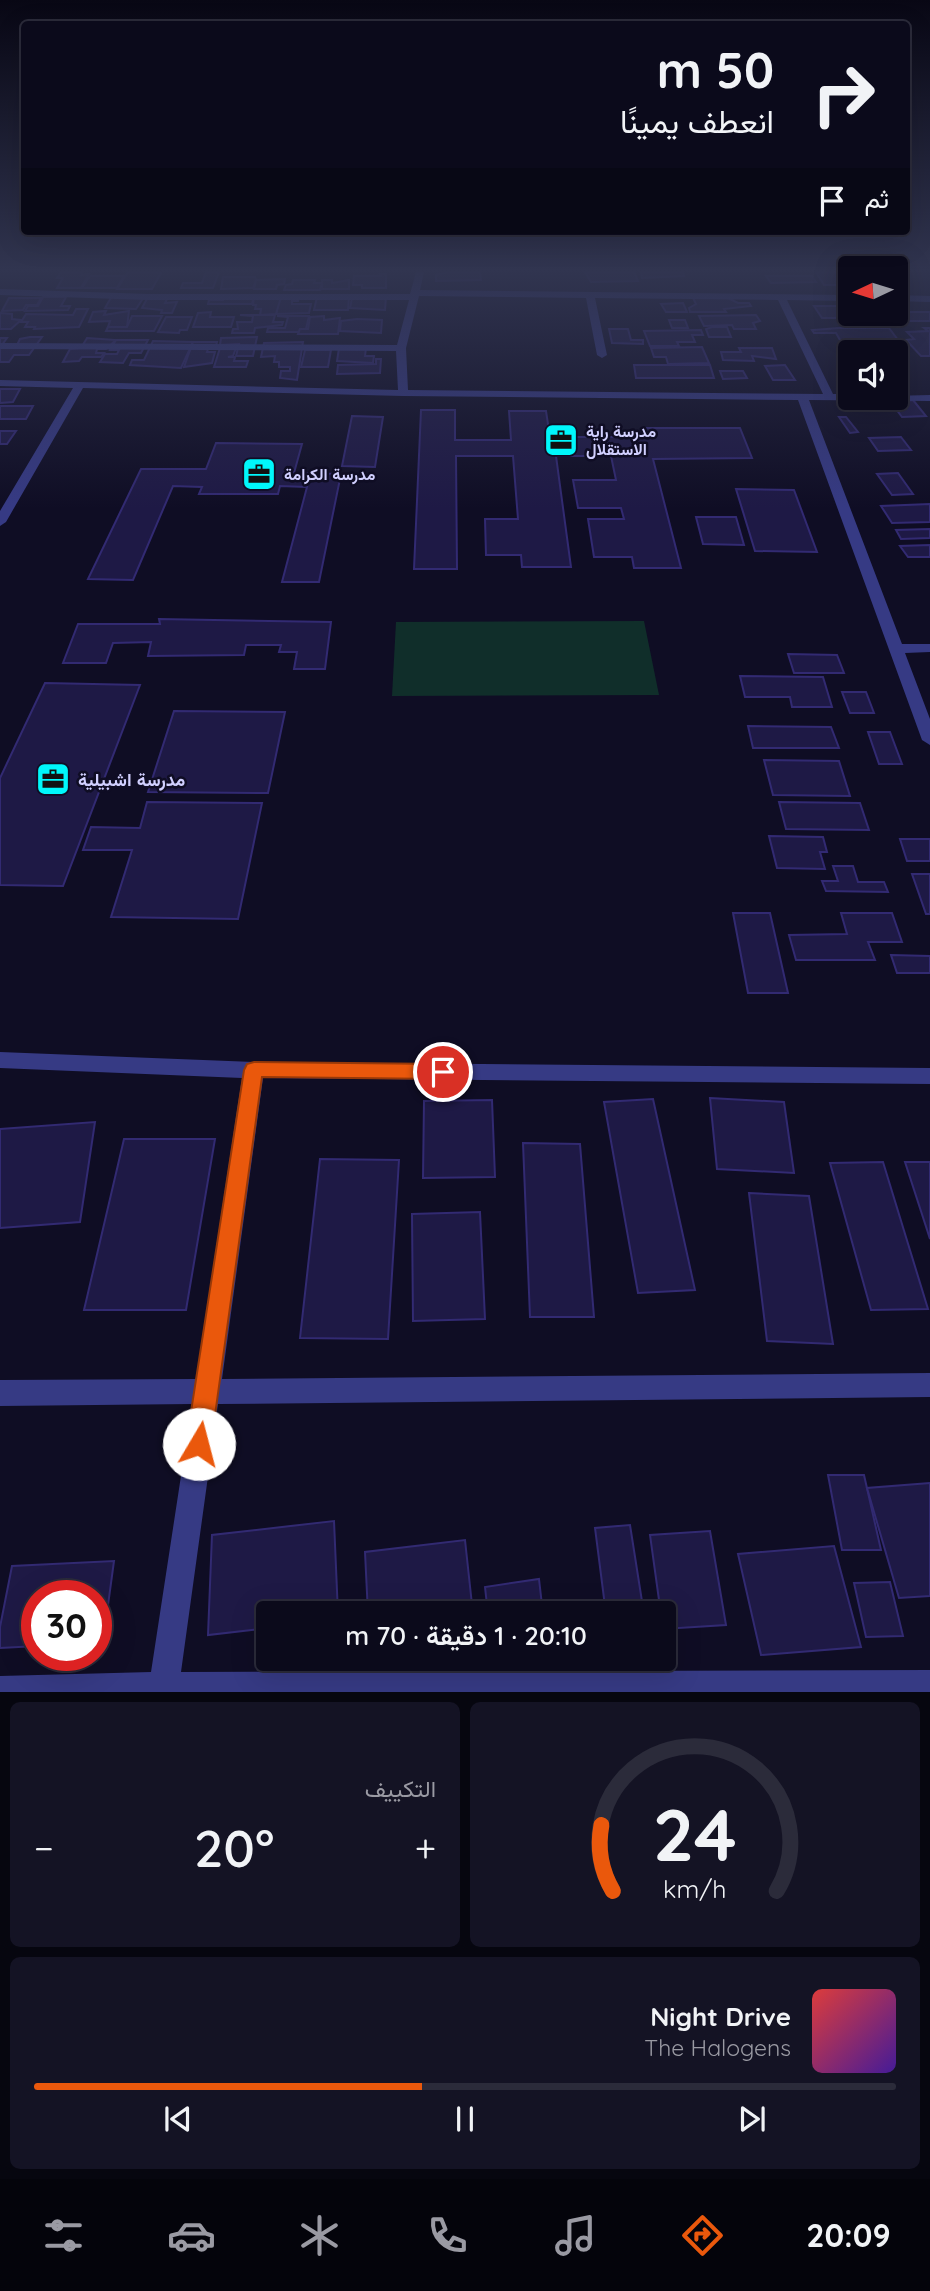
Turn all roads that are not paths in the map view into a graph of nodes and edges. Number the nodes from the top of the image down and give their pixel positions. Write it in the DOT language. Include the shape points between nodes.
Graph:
graph roads {
  1 [pos="401,351"];
  2 [pos="601,351"];
  3 [pos="807,351"];
  4 [pos="602,355"];
  5 [pos="0,383"];
  6 [pos="79,386"];
  7 [pos="403,393"];
  8 [pos="803,398"];
  9 [pos="830,398"];
  10 [pos="930,398"];
  11 [pos="0,522"];
  12 [pos="930,648"];
  13 [pos="895,649"];
  14 [pos="930,740"];
  15 [pos="0,1060"];
  16 [pos="254,1070"];
  17 [pos="930,1076"];
  18 [pos="930,1385"];
  19 [pos="206,1390"];
  20 [pos="0,1393"];
  21 [pos="930,1685"];
  22 [pos="163,1690"];
  23 [pos="0,1691"];
  1 -- 7 [label="street"];
  2 -- 4 [label="street"];
  3 -- 9 [label="street"];
  5 -- 6 [label="street"];
  6 -- 7 [label="street"];
  6 -- 11 [label="street"];
  7 -- 8 [label="street"];
  8 -- 9 [label="street"];
  8 -- 13 [label="street"];
  9 -- 10 [label="street"];
  12 -- 13 [label="street"];
  13 -- 14 [label="street"];
  15 -- 16 [label="street"];
  16 -- 17 [label="street"];
  16 -- 19 [label="street"];
  18 -- 19 [label="street"];
  19 -- 20 [label="street"];
  19 -- 22 [label="street"];
  21 -- 22 [label="street"];
  22 -- 23 [label="street"];
}
